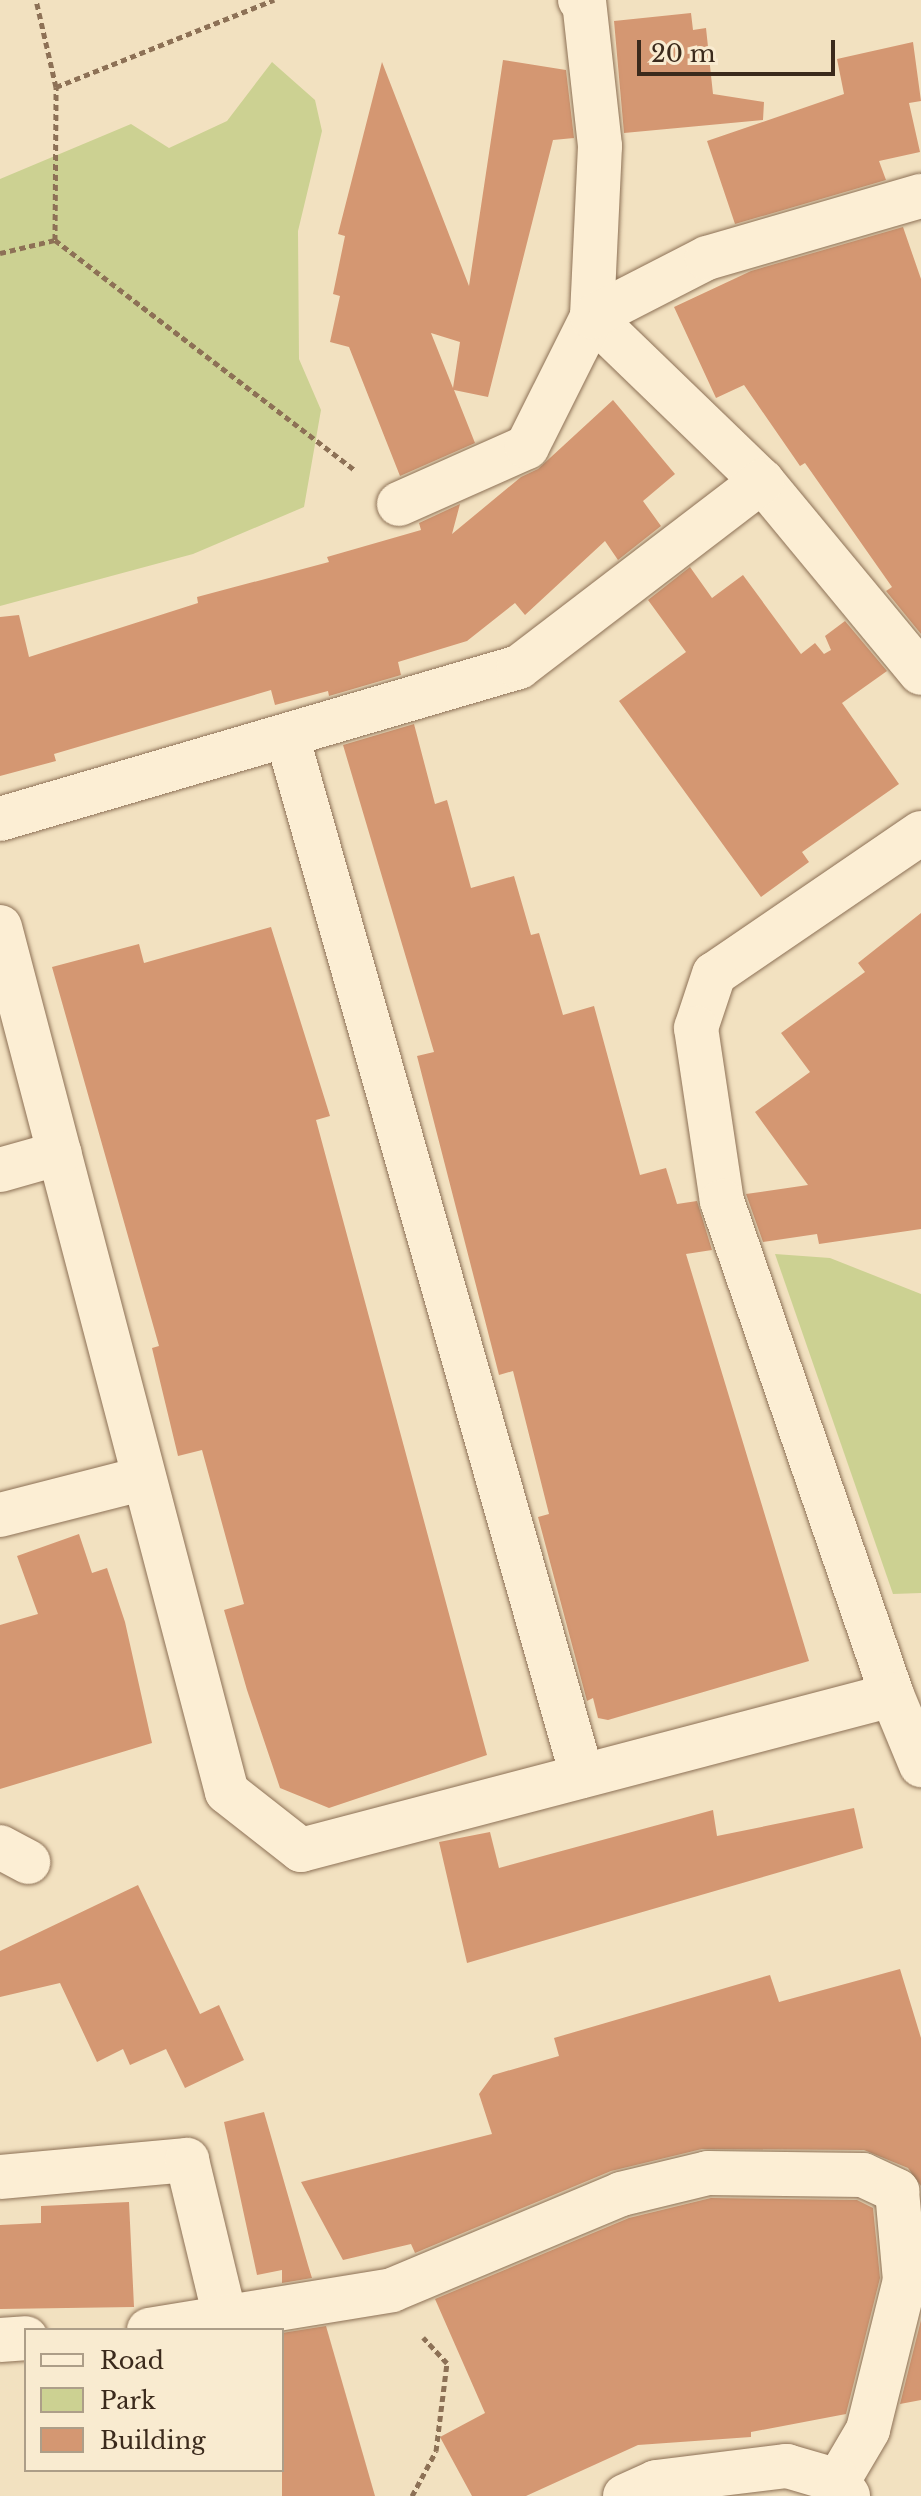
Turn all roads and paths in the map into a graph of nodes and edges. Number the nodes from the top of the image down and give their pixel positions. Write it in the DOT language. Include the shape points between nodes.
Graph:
graph roads {
  1 [pos="36,0"];
  2 [pos="274,0"];
  3 [pos="580,0"];
  4 [pos="56,87"];
  5 [pos="921,196"];
  6 [pos="55,240"];
  7 [pos="0,253"];
  8 [pos="592,317"];
  9 [pos="762,481"];
  10 [pos="399,504"];
  11 [pos="921,673"];
  12 [pos="287,736"];
  13 [pos="0,819"];
  14 [pos="921,833"];
  15 [pos="0,927"];
  16 [pos="60,1153"];
  17 [pos="0,1170"];
  18 [pos="141,1479"];
  19 [pos="0,1515"];
  20 [pos="892,1695"];
  21 [pos="921,1765"];
  22 [pos="582,1776"];
  23 [pos="0,2177"];
  24 [pos="392,2290"];
  25 [pos="225,2317"];
  26 [pos="161,2328"];
  27 [pos="24,2338"];
  28 [pos="0,2340"];
  29 [pos="843,2489"];
  30 [pos="412,2496"];
  31 [pos="625,2496"];
  1 -- 4 [label="path"];
  2 -- 4 [label="path"];
  3 -- 8 [label="street" via="600,146"];
  4 -- 6 [label="path"];
  5 -- 8 [label="street" via="707,258"];
  6 -- 7 [label="path"];
  6 -- 10 [label="path"];
  8 -- 9 [label="street"];
  8 -- 10 [label="street" via="527,447"];
  9 -- 11 [label="street"];
  9 -- 12 [label="street" via="519,667"];
  12 -- 13 [label="street"];
  12 -- 22 [label="street"];
  14 -- 20 [label="street" via="714,974 696,1028 722,1201"];
  15 -- 16 [label="street"];
  16 -- 17 [label="street"];
  16 -- 18 [label="street"];
  18 -- 19 [label="street"];
  18 -- 22 [label="street" via="227,1792 301,1850"];
  20 -- 21 [label="street"];
  20 -- 22 [label="street"];
  23 -- 25 [label="street" via="187,2160"];
  24 -- 25 [label="street"];
  24 -- 29 [label="street" via="621,2194 708,2173 863,2175 897,2191 905,2280 868,2430"];
  24 -- 30 [label="path" via="410,2324 447,2363 436,2451"];
  25 -- 26 [label="street"];
  27 -- 28 [label="street"];
  29 -- 31 [label="street" via="787,2466 656,2482"];
}
